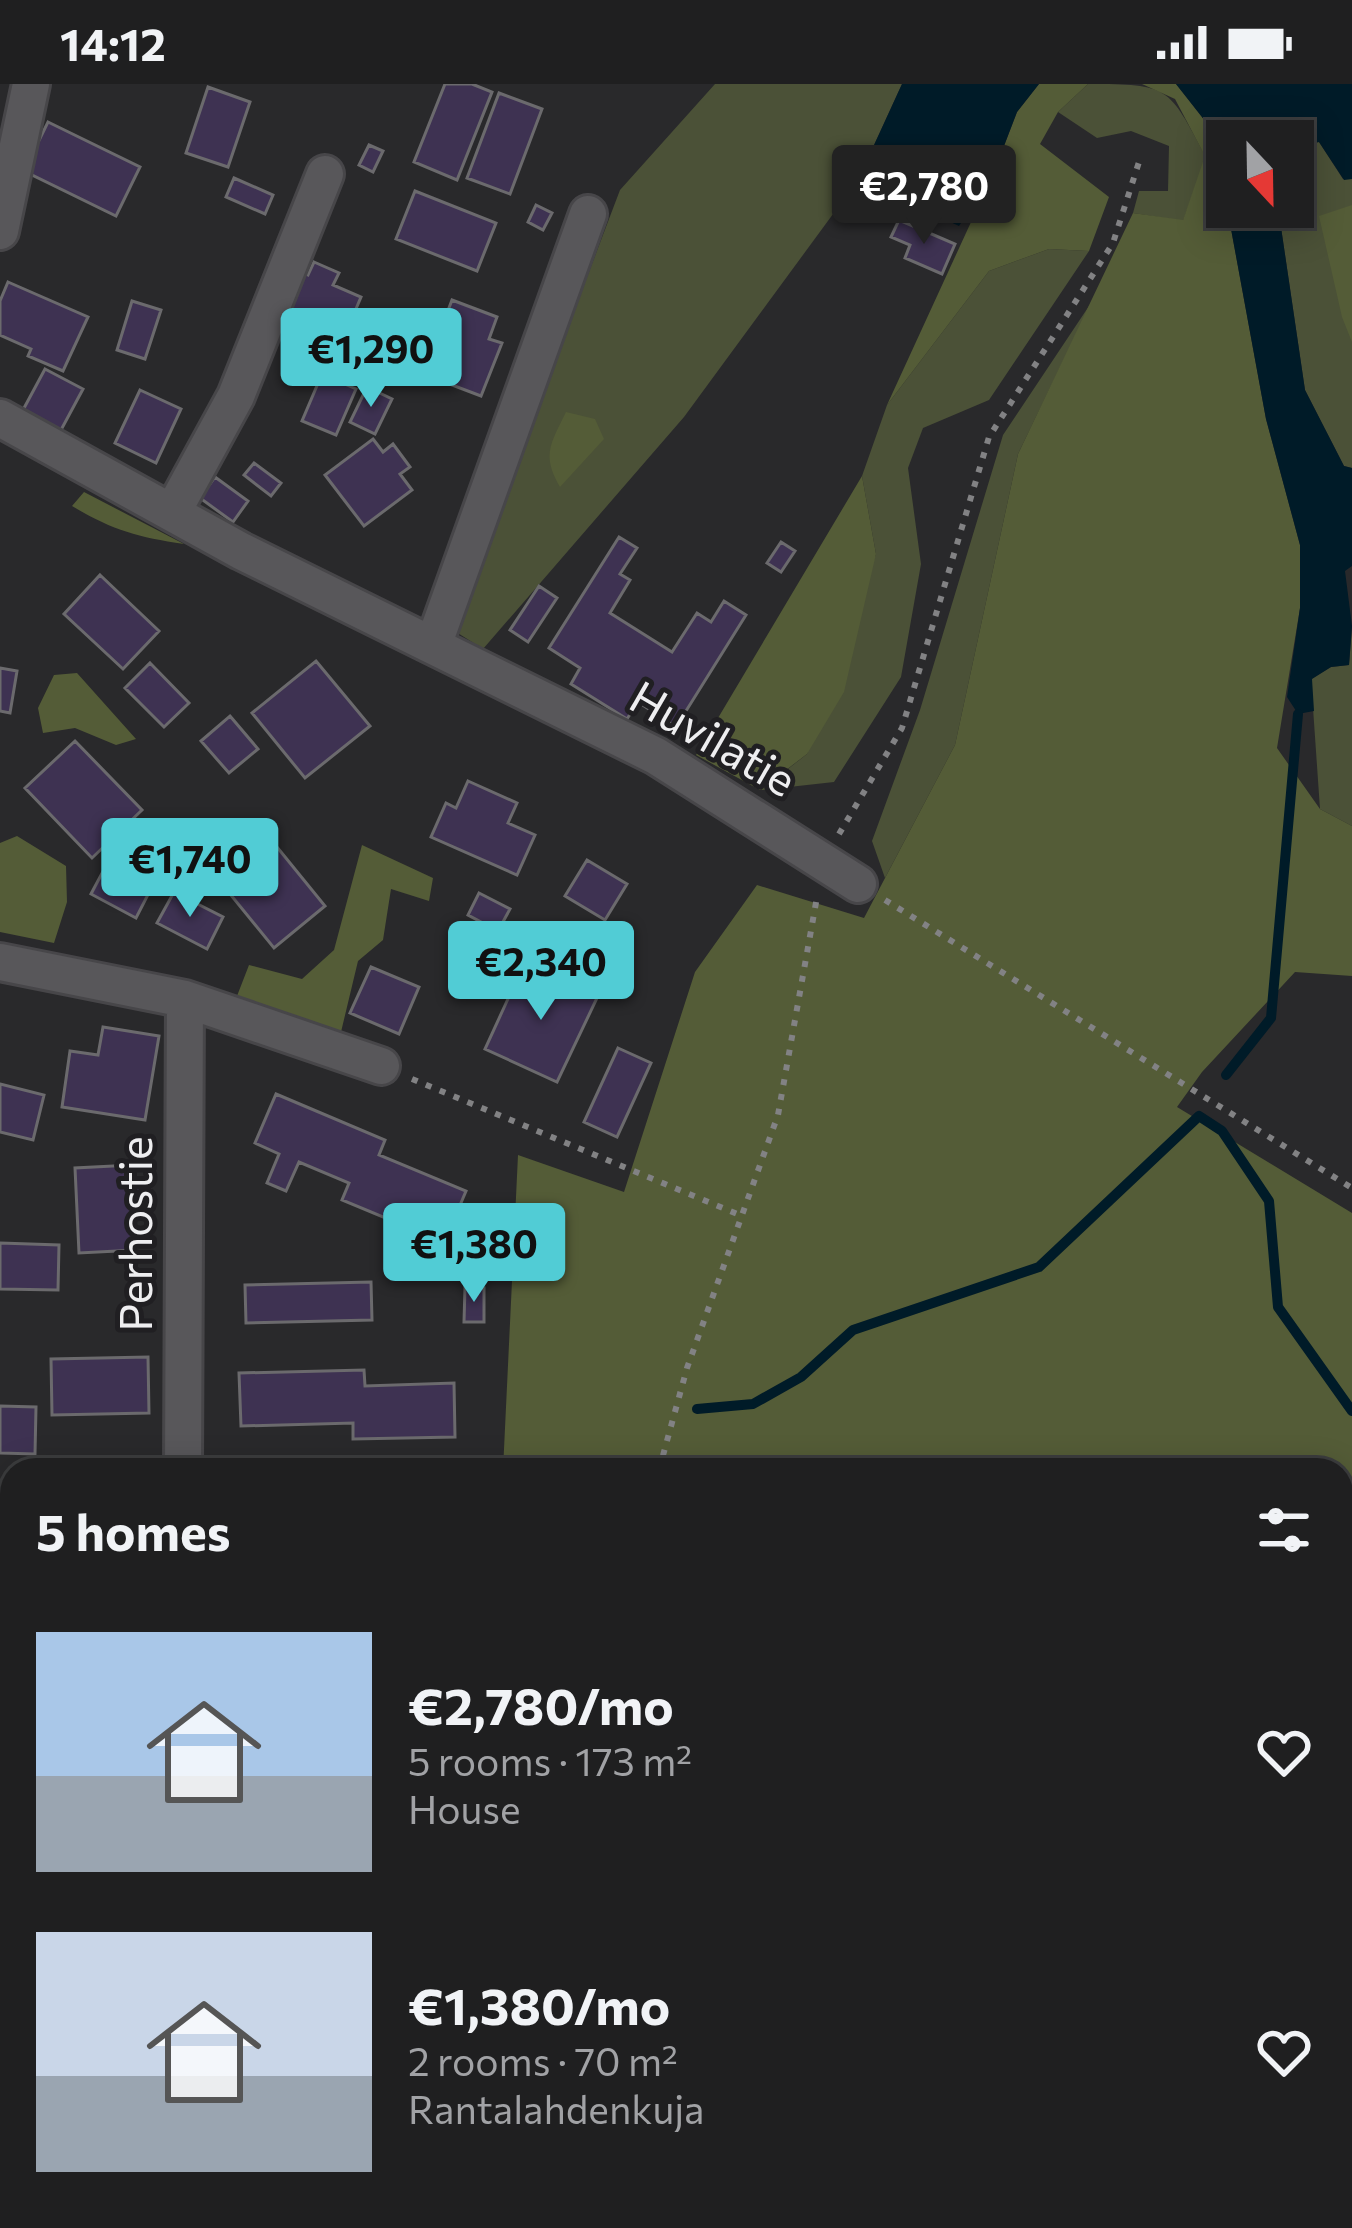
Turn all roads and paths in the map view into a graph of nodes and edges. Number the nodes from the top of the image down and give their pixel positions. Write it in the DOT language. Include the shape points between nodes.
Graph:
graph roads {
  1 [pos="31,84"];
  2 [pos="1139,162"];
  3 [pos="325,174"];
  4 [pos="588,214"];
  5 [pos="0,231"];
  6 [pos="0,418"];
  7 [pos="172,513"];
  8 [pos="434,643"];
  9 [pos="824,860"];
  10 [pos="857,884"];
  11 [pos="0,962"];
  12 [pos="185,998"];
  13 [pos="381,1066"];
  14 [pos="1352,1188"];
  15 [pos="742,1216"];
  16 [pos="183,1458"];
  17 [pos="662,1458"];
  1 -- 5 [label="street"];
  2 -- 9 [label="path" via="1113,243 989,437 902,728"];
  3 -- 7 [label="street" via="236,396"];
  4 -- 8 [label="street"];
  6 -- 7 [label="street, Huvilatie"];
  7 -- 8 [label="street, Huvilatie"];
  8 -- 9 [label="street, Huvilatie" via="656,756"];
  9 -- 10 [label="street, Huvilatie"];
  9 -- 15 [label="path" via="778,1115"];
  10 -- 14 [label="path"];
  11 -- 12 [label="street"];
  12 -- 13 [label="street"];
  12 -- 16 [label="street, Perhostie"];
  13 -- 15 [label="path"];
  15 -- 17 [label="path"];
}
